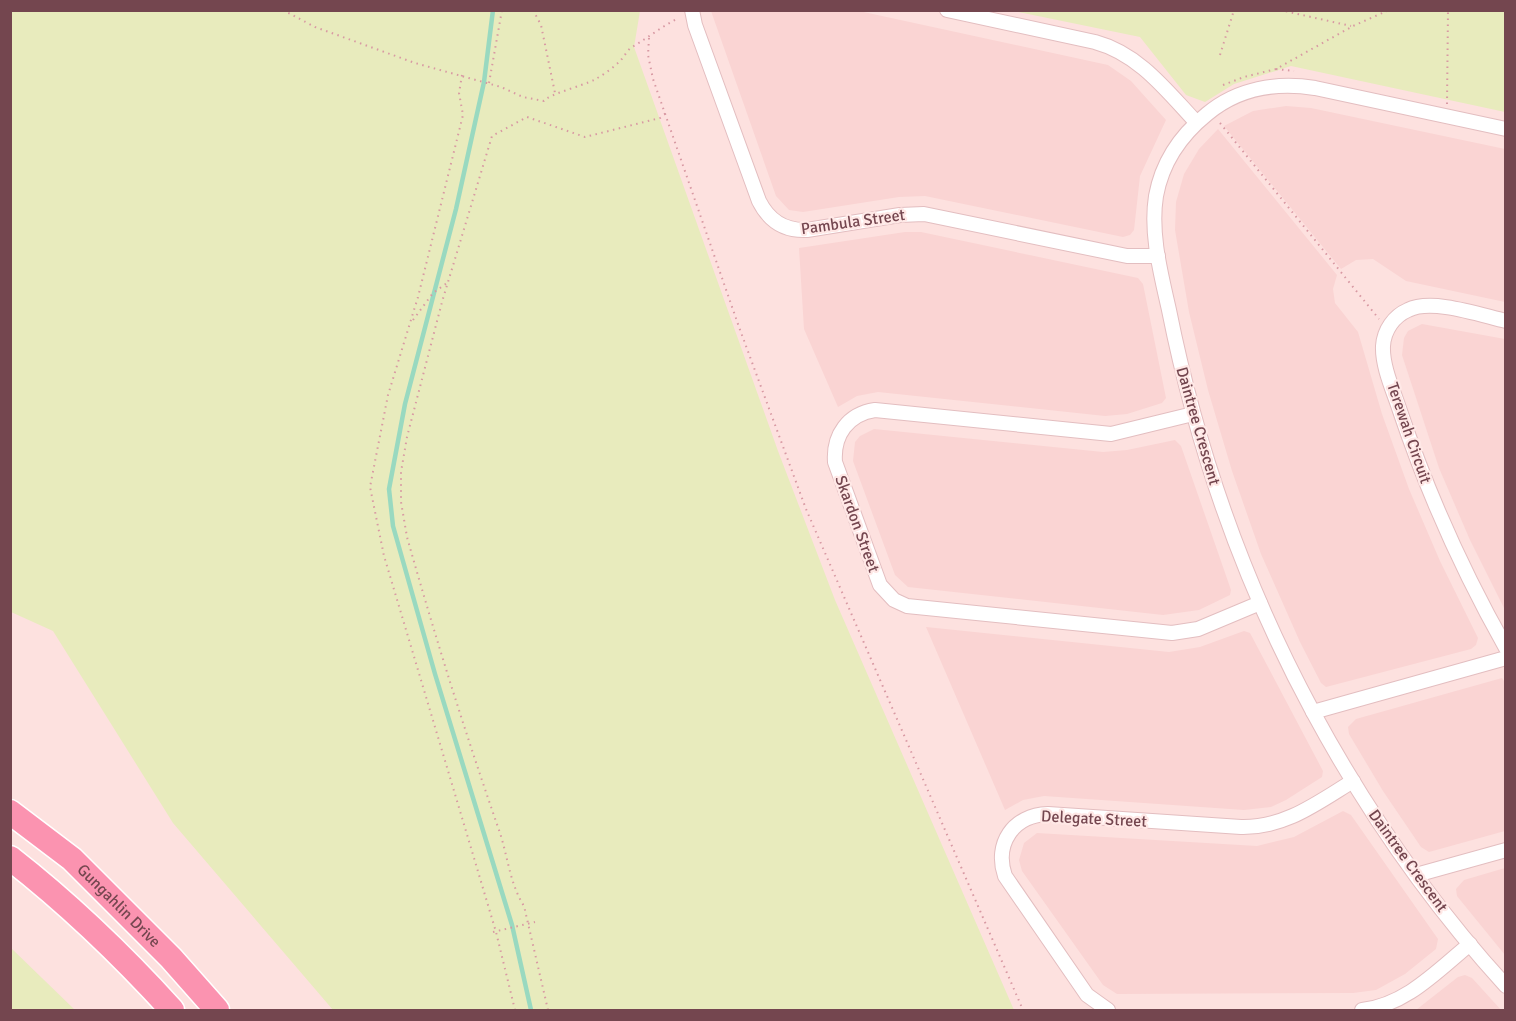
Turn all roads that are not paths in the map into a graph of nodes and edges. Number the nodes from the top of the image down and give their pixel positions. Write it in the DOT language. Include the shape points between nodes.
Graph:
graph roads {
  1 [pos="947,10"];
  2 [pos="692,11"];
  3 [pos="1196,122"];
  4 [pos="1506,129"];
  5 [pos="1158,256"];
  6 [pos="1506,321"];
  7 [pos="1193,414"];
  8 [pos="1260,603"];
  9 [pos="1506,648"];
  10 [pos="1506,658"];
  11 [pos="1313,712"];
  12 [pos="1353,781"];
  13 [pos="10,812"];
  14 [pos="1506,850"];
  15 [pos="10,858"];
  16 [pos="1416,874"];
  17 [pos="1470,944"];
  18 [pos="1506,986"];
  19 [pos="172,1011"];
  20 [pos="217,1011"];
  21 [pos="1108,1011"];
  22 [pos="1362,1011"];
  1 -- 3 [label="street" via="1118,50 1138,63"];
  2 -- 5 [label="street, Pambula Street" via="759,201 778,224 807,230 924,214 1127,256"];
  3 -- 4 [label="street, Daintree Crescent" via="1245,93 1287,86 1315,88"];
  3 -- 5 [label="street, Daintree Crescent" via="1170,156 1160,182 1155,210"];
  5 -- 7 [label="street, Daintree Crescent"];
  6 -- 9 [label="street, Terewah Circuit" via="1421,306 1400,314 1387,330 1383,346 1384,361 1413,448 1457,555"];
  7 -- 8 [label="street, Daintree Crescent" via="1223,510"];
  7 -- 8 [label="street, Skardon Street" via="1111,434 875,410 861,414 844,427 837,440 835,462 880,585 894,600 907,606 1172,633 1198,629"];
  8 -- 11 [label="street, Daintree Crescent"];
  10 -- 11 [label="street"];
  11 -- 12 [label="street, Daintree Crescent"];
  12 -- 16 [label="street, Daintree Crescent"];
  12 -- 21 [label="street, Delegate Street" via="1290,819 1266,826 1048,814 1032,816 1013,827 1002,847 1005,876 1087,995"];
  13 -- 20 [label="highway, Gungahlin Drive" via="72,859 171,958"];
  14 -- 16 [label="street"];
  15 -- 19 [label="highway, Gungahlin Drive" via="98,933"];
  16 -- 17 [label="street, Daintree Crescent"];
  17 -- 18 [label="street, Daintree Crescent"];
  17 -- 22 [label="street" via="1407,995"];
}
